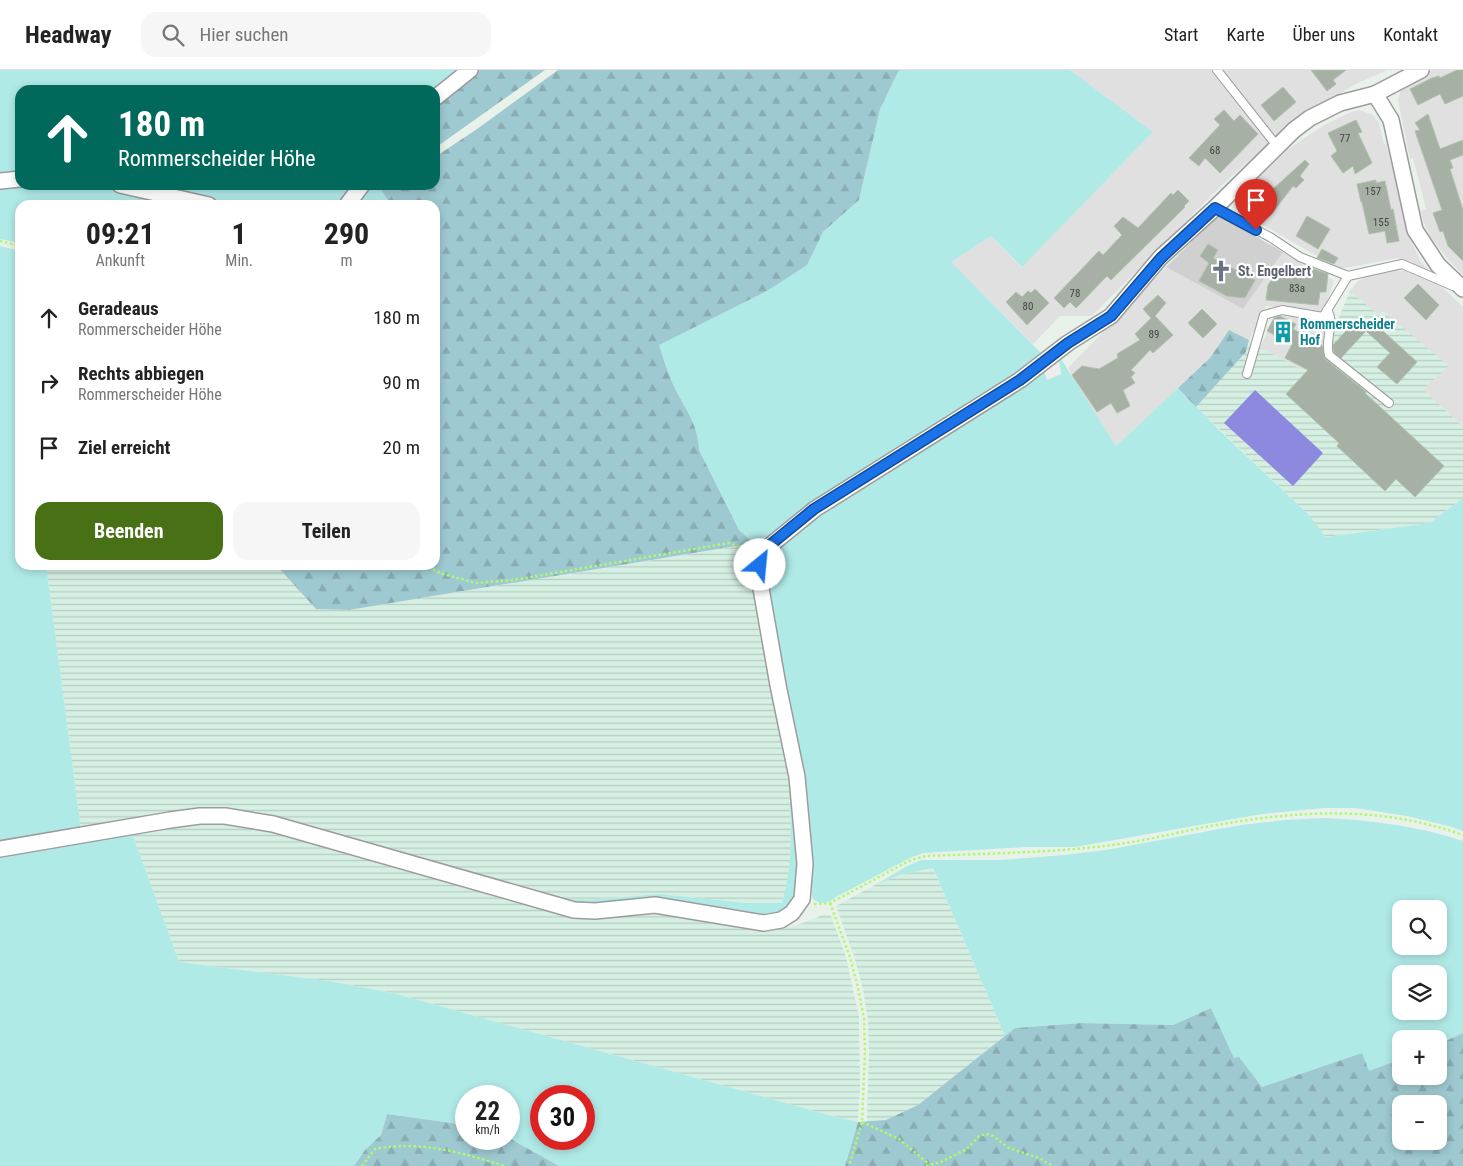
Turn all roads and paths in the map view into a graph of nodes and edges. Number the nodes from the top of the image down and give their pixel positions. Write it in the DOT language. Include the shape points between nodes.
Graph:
graph roads {
  1 [pos="470,70"];
  2 [pos="1217,70"];
  3 [pos="1421,70"];
  4 [pos="440,94"];
  5 [pos="1375,94"];
  6 [pos="1277,146"];
  7 [pos="15,180"];
  8 [pos="0,181"];
  9 [pos="142,190"];
  10 [pos="187,200"];
  11 [pos="1215,208"];
  12 [pos="0,241"];
  13 [pos="15,245"];
  14 [pos="1348,276"];
  15 [pos="1463,289"];
  16 [pos="1327,310"];
  17 [pos="1247,374"];
  18 [pos="1389,403"];
  19 [pos="760,553"];
  20 [pos="434,570"];
  21 [pos="1463,835"];
  22 [pos="0,849"];
  23 [pos="862,1122"];
  24 [pos="362,1166"];
  25 [pos="506,1166"];
  26 [pos="849,1166"];
  27 [pos="928,1166"];
  28 [pos="1053,1166"];
  1 -- 4 [label="street"];
  2 -- 6 [label="lane"];
  3 -- 5 [label="street"];
  5 -- 6 [label="street" via="1340,103 1310,118"];
  5 -- 15 [label="street" via="1390,120 1415,230 1438,265"];
  6 -- 11 [label="street"];
  7 -- 8 [label="street"];
  9 -- 10 [label="street"];
  11 -- 14 [label="lane" via="1300,257"];
  11 -- 19 [label="street" via="1161,258 1111,316 1068,343 1020,380 814,509"];
  12 -- 13 [label="path"];
  14 -- 15 [label="lane" via="1402,264"];
  14 -- 16 [label="lane"];
  16 -- 17 [label="lane" via="1324,316 1282,310 1264,315"];
  16 -- 18 [label="lane" via="1331,319 1329,355"];
  19 -- 20 [label="path" via="729,543 475,584"];
  19 -- 22 [label="street" via="759,577 797,777 806,864 802,899 792,913 781,920 764,923 655,905 574,910 273,824 225,816 170,820"];
  21 -- 23 [label="path" via="1408,820 1329,812 1283,815 1066,851 926,856 911,860 830,903 850,957 864,1018"];
  23 -- 26 [label="path"];
  23 -- 27 [label="path" via="899,1139"];
  24 -- 25 [label="path" via="375,1149 390,1146 432,1147"];
  27 -- 28 [label="path" via="967,1148 979,1136 986,1134"];
}
